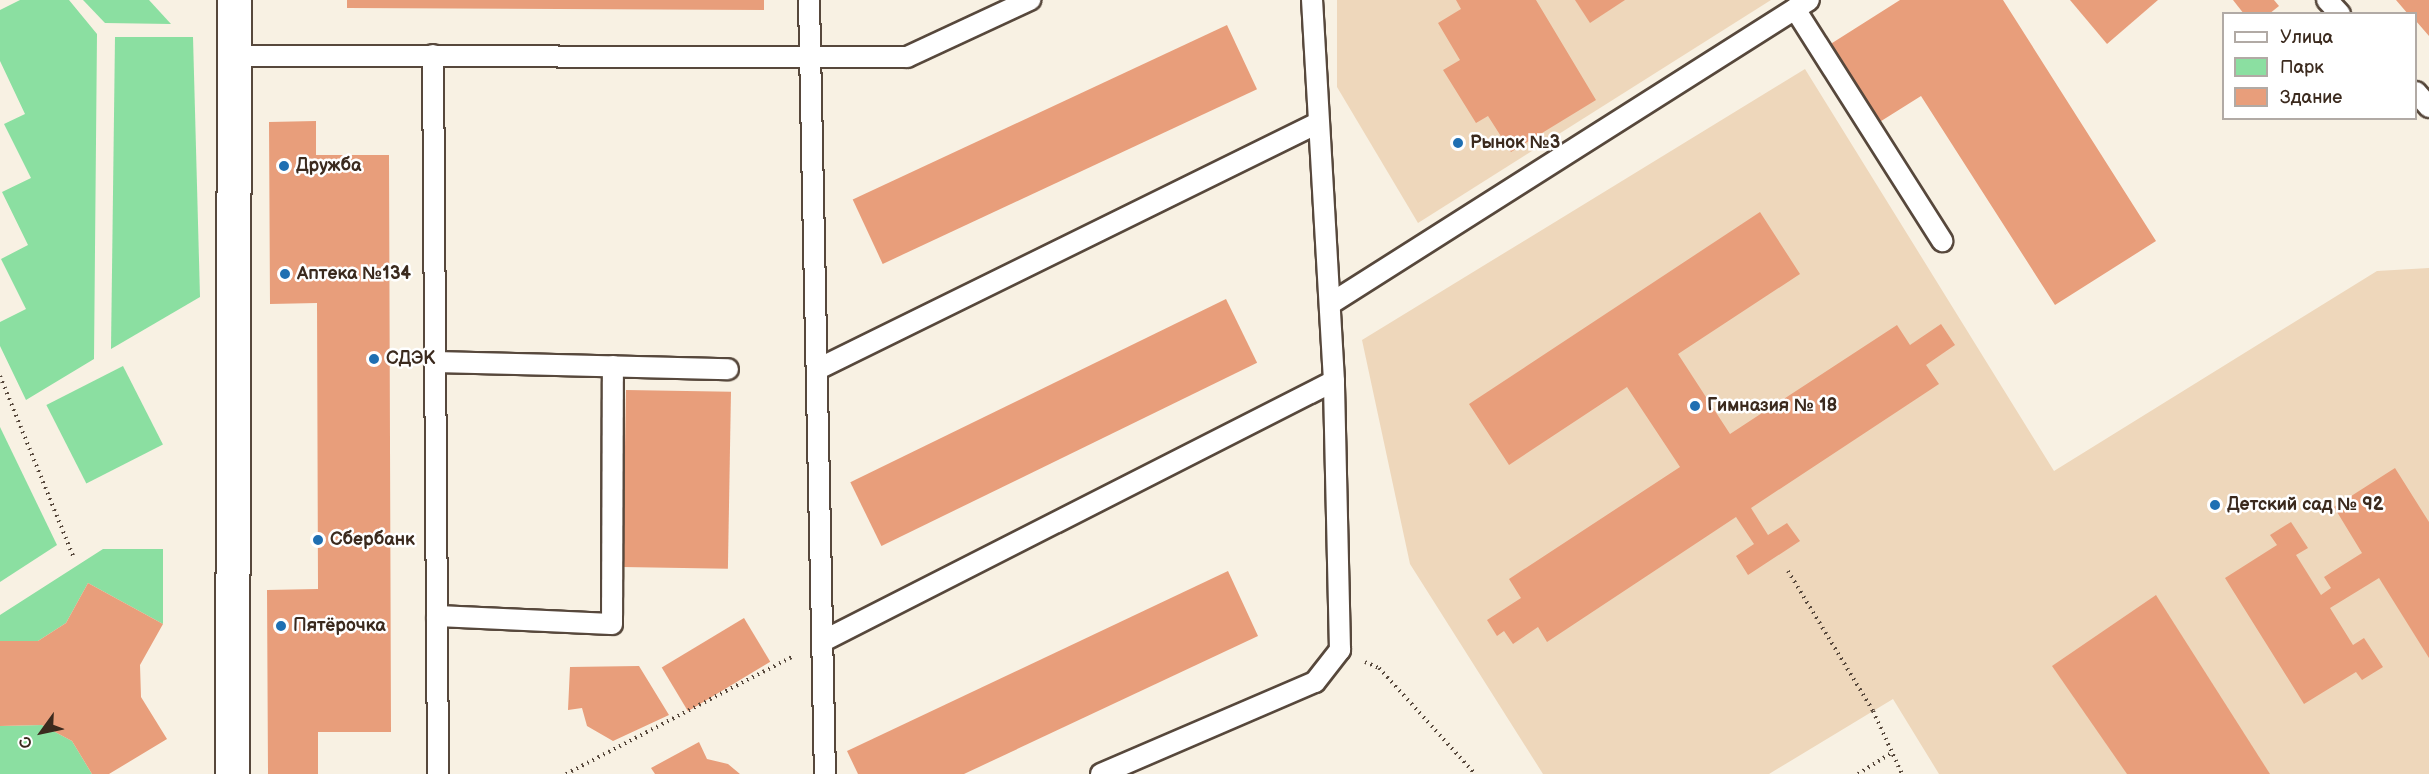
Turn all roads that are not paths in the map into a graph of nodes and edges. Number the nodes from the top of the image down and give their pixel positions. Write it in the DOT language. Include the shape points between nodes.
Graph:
graph roads {
  1 [pos="234,0"];
  2 [pos="809,0"];
  3 [pos="1030,0"];
  4 [pos="1312,0"];
  5 [pos="2327,0"];
  6 [pos="1802,4"];
  7 [pos="2338,12"];
  8 [pos="813,54"];
  9 [pos="433,55"];
  10 [pos="234,56"];
  11 [pos="2417,94"];
  12 [pos="2429,107"];
  13 [pos="1318,123"];
  14 [pos="1942,241"];
  15 [pos="1330,304"];
  16 [pos="435,362"];
  17 [pos="613,366"];
  18 [pos="728,369"];
  19 [pos="818,369"];
  20 [pos="1334,381"];
  21 [pos="437,615"];
  22 [pos="823,641"];
  23 [pos="232,774"];
  24 [pos="438,774"];
  25 [pos="825,774"];
  26 [pos="1101,774"];
  1 -- 10 [label="street"];
  2 -- 8 [label="lane"];
  3 -- 8 [label="lane" via="907,57"];
  4 -- 13 [label="lane"];
  5 -- 7 [label="lane"];
  6 -- 14 [label="lane"];
  6 -- 15 [label="lane"];
  8 -- 9 [label="lane"];
  8 -- 19 [label="lane"];
  9 -- 10 [label="lane"];
  9 -- 16 [label="lane"];
  10 -- 23 [label="street"];
  11 -- 12 [label="lane"];
  13 -- 15 [label="lane"];
  13 -- 19 [label="lane"];
  15 -- 20 [label="lane"];
  16 -- 17 [label="lane"];
  16 -- 21 [label="lane"];
  17 -- 18 [label="lane"];
  17 -- 21 [label="lane" via="612,624"];
  19 -- 22 [label="lane"];
  20 -- 22 [label="lane"];
  20 -- 26 [label="lane" via="1340,651 1315,682"];
  21 -- 24 [label="lane"];
  22 -- 25 [label="lane"];
}
